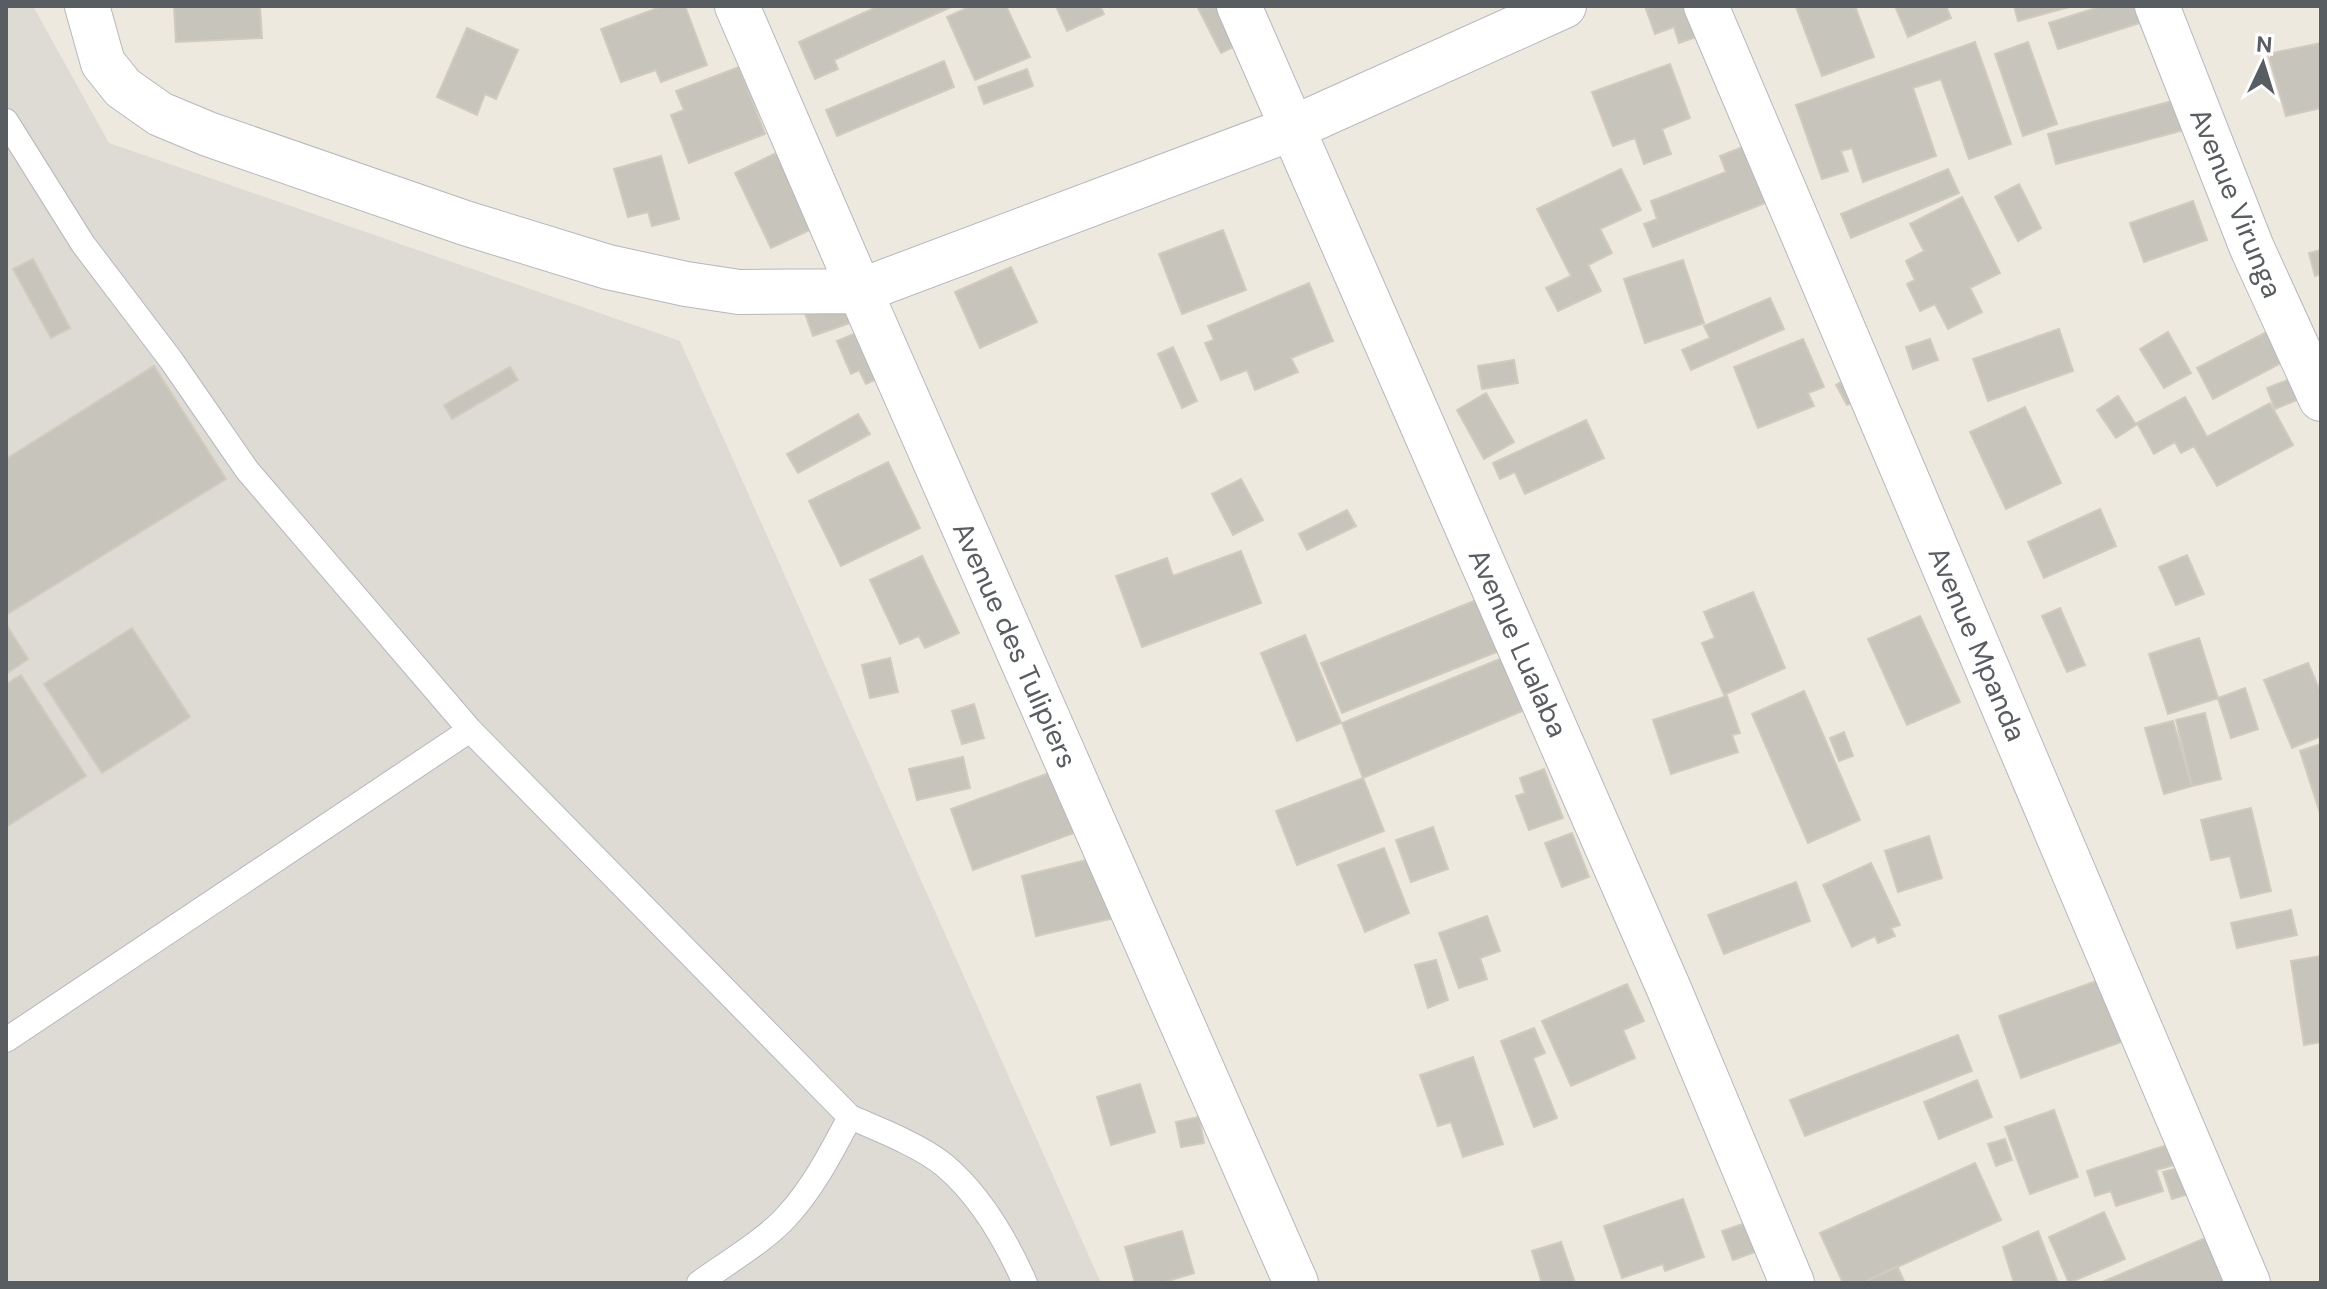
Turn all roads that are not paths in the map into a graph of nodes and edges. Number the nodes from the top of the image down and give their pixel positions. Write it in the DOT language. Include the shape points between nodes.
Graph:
graph roads {
  1 [pos="87,6"];
  2 [pos="737,6"];
  3 [pos="1239,6"];
  4 [pos="1564,6"];
  5 [pos="1706,6"];
  6 [pos="2157,6"];
  7 [pos="6,121"];
  8 [pos="1293,128"];
  9 [pos="860,291"];
  10 [pos="2321,399"];
  11 [pos="470,730"];
  12 [pos="6,1040"];
  13 [pos="850,1117"];
  14 [pos="699,1283"];
  15 [pos="1025,1283"];
  16 [pos="1296,1283"];
  17 [pos="1792,1283"];
  18 [pos="2248,1283"];
  1 -- 9 [label="street" via="103,63 123,88 160,114 208,134 608,267 739,292"];
  2 -- 9 [label="street, Avenue des Tulipiers"];
  3 -- 8 [label="street, Avenue Lualaba"];
  4 -- 8 [label="street"];
  5 -- 18 [label="street, Avenue Mpanda"];
  6 -- 10 [label="street, Avenue Virunga" via="2252,248"];
  7 -- 11 [label="lane" via="83,244 247,470"];
  8 -- 9 [label="street"];
  8 -- 17 [label="street, Avenue Lualaba"];
  9 -- 16 [label="street, Avenue des Tulipiers"];
  11 -- 12 [label="lane"];
  11 -- 13 [label="lane"];
  13 -- 14 [label="lane" via="787,1217"];
  13 -- 15 [label="lane" via="943,1164 974,1195 1008,1245"];
}
